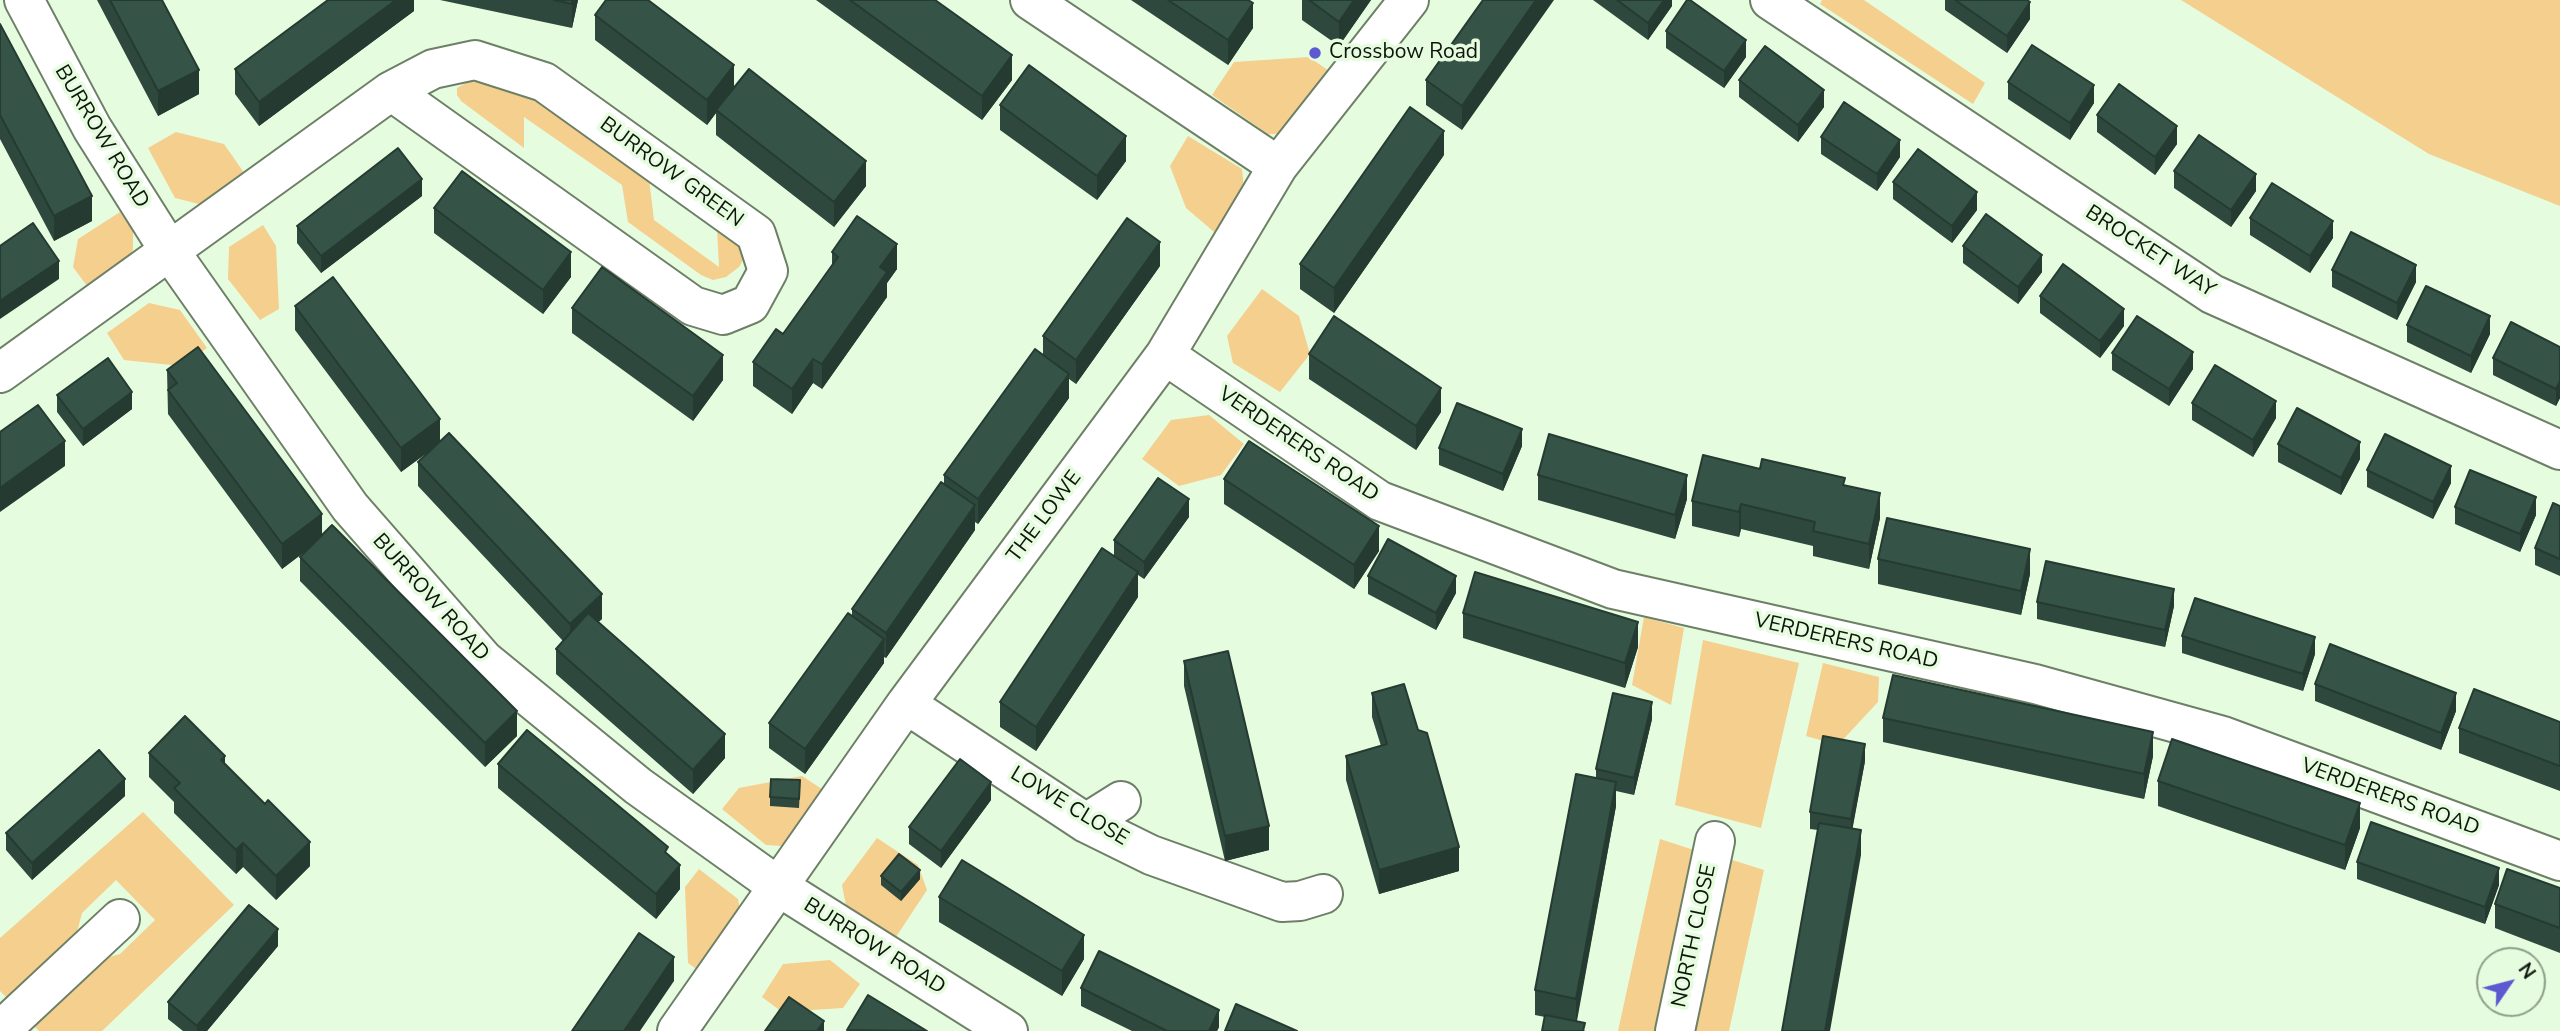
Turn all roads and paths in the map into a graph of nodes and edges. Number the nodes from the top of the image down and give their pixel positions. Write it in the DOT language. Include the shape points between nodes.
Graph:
graph roads {
  1 [pos="24,0"];
  2 [pos="1030,0"];
  3 [pos="1409,0"];
  4 [pos="1770,0"];
  5 [pos="391,91"];
  6 [pos="1278,166"];
  7 [pos="169,250"];
  8 [pos="1165,355"];
  9 [pos="0,373"];
  10 [pos="2560,450"];
  11 [pos="906,704"];
  12 [pos="1121,801"];
  13 [pos="1086,823"];
  14 [pos="1715,841"];
  15 [pos="2560,861"];
  16 [pos="779,887"];
  17 [pos="1323,894"];
  18 [pos="120,919"];
  19 [pos="0,1031"];
  20 [pos="677,1031"];
  21 [pos="1008,1031"];
  22 [pos="1675,1031"];
  1 -- 7 [label="street, BURROW ROAD" via="92,128"];
  2 -- 6 [label="street"];
  3 -- 6 [label="street, THE LOWE"];
  4 -- 10 [label="street, BROCKET WAY" via="2212,294"];
  5 -- 5 [label="street, BURROW GREEN" via="432,69 475,60 544,82 756,234 768,271 750,304 723,315 693,306"];
  5 -- 7 [label="street, BURROW GREEN"];
  6 -- 8 [label="street, THE LOWE"];
  7 -- 9 [label="street, BURROW GREEN"];
  7 -- 16 [label="street, BURROW ROAD" via="349,507 484,660 638,786"];
  8 -- 11 [label="street, THE LOWE"];
  8 -- 15 [label="street, VERDERERS ROAD" via="1380,501 1613,589 2035,684 2223,736"];
  11 -- 13 [label="street, LOWE CLOSE"];
  11 -- 16 [label="street, THE LOWE"];
  12 -- 13 [label="street"];
  13 -- 17 [label="street, LOWE CLOSE" via="1151,855 1282,902"];
  14 -- 22 [label="street, NORTH CLOSE"];
  16 -- 20 [label="street, THE LOWE"];
  16 -- 21 [label="street, BURROW ROAD"];
  18 -- 19 [label="street"];
}
